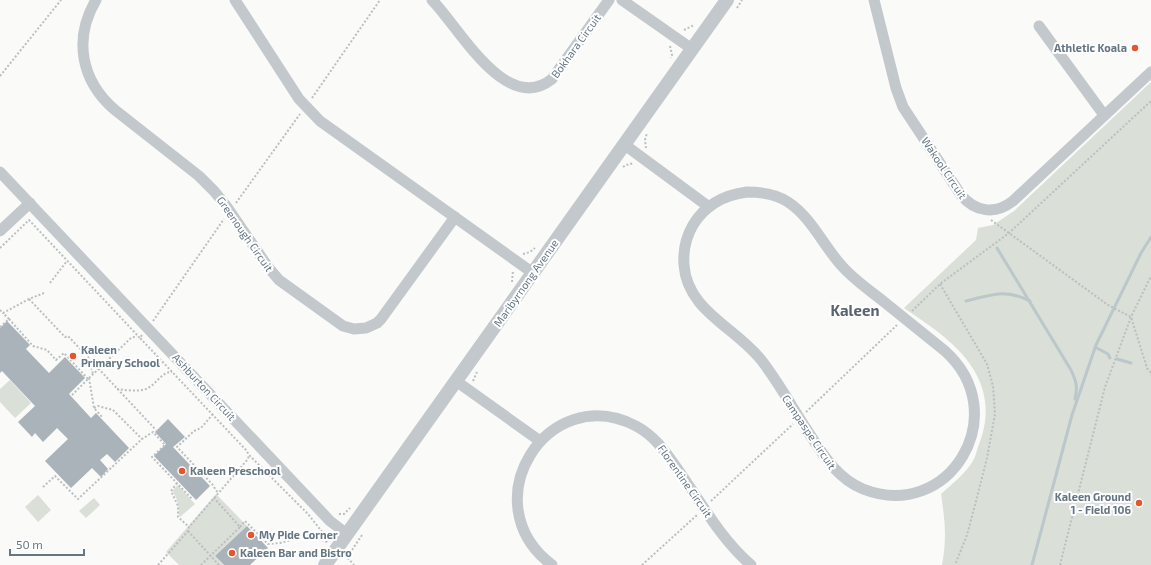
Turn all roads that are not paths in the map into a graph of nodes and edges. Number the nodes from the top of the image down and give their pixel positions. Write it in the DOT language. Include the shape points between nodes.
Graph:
graph roads {
  1 [pos="96,0"];
  2 [pos="235,0"];
  3 [pos="432,0"];
  4 [pos="609,0"];
  5 [pos="622,0"];
  6 [pos="727,0"];
  7 [pos="874,0"];
  8 [pos="1039,26"];
  9 [pos="692,49"];
  10 [pos="1151,72"];
  11 [pos="1104,116"];
  12 [pos="625,145"];
  13 [pos="0,172"];
  14 [pos="30,203"];
  15 [pos="709,207"];
  16 [pos="455,217"];
  17 [pos="0,231"];
  18 [pos="533,272"];
  19 [pos="456,381"];
  20 [pos="540,441"];
  21 [pos="347,534"];
  22 [pos="325,565"];
  23 [pos="552,565"];
  24 [pos="751,565"];
  1 -- 16 [label="street, Greenough Circuit" via="87,20 83,43 85,62 95,89 114,110 207,183 221,198 268,268 279,280 343,326 354,329 366,328 382,319"];
  2 -- 16 [label="street" via="306,107 329,127"];
  3 -- 4 [label="street, Bokhara Circuit" via="487,65 509,83 526,89 543,86 552,79"];
  5 -- 9 [label="street"];
  6 -- 9 [label="street, Maribyrnong Avenue"];
  7 -- 11 [label="street, Wakool Circuit" via="903,107 969,204 991,210 1008,205"];
  8 -- 11 [label="street"];
  9 -- 12 [label="street, Maribyrnong Avenue"];
  10 -- 11 [label="street"];
  12 -- 15 [label="street"];
  12 -- 18 [label="street, Maribyrnong Avenue"];
  13 -- 14 [label="street, Ashburton Circuit"];
  14 -- 17 [label="street"];
  14 -- 21 [label="street, Ashburton Circuit" via="330,521"];
  15 -- 15 [label="street, Campaspe Circuit" via="694,223 686,242 684,268 688,285 702,306 756,353 837,473 871,492 900,495 919,491 952,471 964,456 975,419 972,390 964,372 952,357 849,273 801,213 788,202 773,195 747,192 723,198"];
  16 -- 18 [label="street"];
  18 -- 19 [label="street, Maribyrnong Avenue"];
  19 -- 20 [label="street"];
  19 -- 21 [label="street, Maribyrnong Avenue"];
  20 -- 23 [label="street, Florentine Circuit" via="521,472 518,509 522,527 531,543"];
  20 -- 24 [label="street, Florentine Circuit" via="555,429 582,418 610,417 629,422 660,444 730,544"];
  21 -- 22 [label="street, Maribyrnong Avenue" via="332,545"];
}
